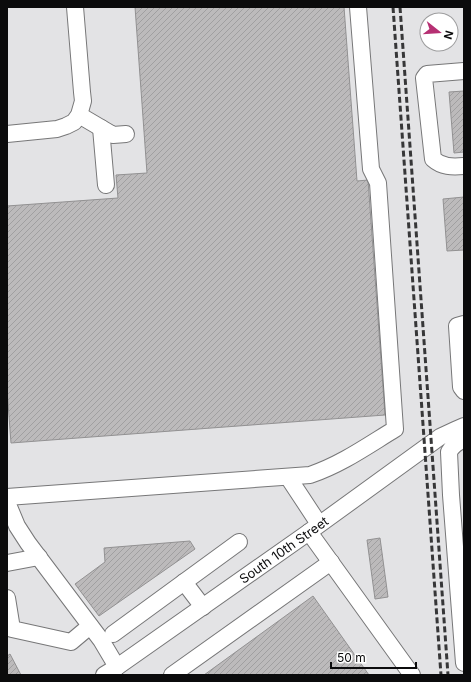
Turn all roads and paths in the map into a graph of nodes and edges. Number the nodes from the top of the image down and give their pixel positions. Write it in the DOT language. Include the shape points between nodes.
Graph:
graph roads {
  1 [pos="75,7"];
  2 [pos="358,7"];
  3 [pos="464,71"];
  4 [pos="79,115"];
  5 [pos="101,128"];
  6 [pos="7,134"];
  7 [pos="126,134"];
  8 [pos="464,166"];
  9 [pos="106,185"];
  10 [pos="464,324"];
  11 [pos="464,391"];
  12 [pos="464,426"];
  13 [pos="464,439"];
  14 [pos="288,477"];
  15 [pos="7,497"];
  16 [pos="7,502"];
  17 [pos="314,528"];
  18 [pos="239,542"];
  19 [pos="39,558"];
  20 [pos="331,562"];
  21 [pos="7,563"];
  22 [pos="184,582"];
  23 [pos="7,598"];
  24 [pos="203,607"];
  25 [pos="90,626"];
  26 [pos="113,634"];
  27 [pos="464,663"];
  28 [pos="111,671"];
  29 [pos="172,675"];
  30 [pos="412,675"];
  1 -- 4 [label="street" via="83,101"];
  2 -- 14 [label="street" via="371,169 378,183 396,429 326,470 310,475"];
  3 -- 8 [label="street" via="427,74 424,78 433,159 439,164"];
  4 -- 5 [label="street"];
  4 -- 6 [label="street" via="74,122 57,129"];
  5 -- 7 [label="street" via="113,135"];
  5 -- 9 [label="street"];
  10 -- 11 [label="street" via="457,326 461,387"];
  12 -- 17 [label="street, South 10th Street" via="440,437"];
  13 -- 27 [label="street" via="452,446 449,452"];
  14 -- 15 [label="street"];
  14 -- 17 [label="street"];
  16 -- 19 [label="street" via="17,526"];
  17 -- 20 [label="street"];
  17 -- 24 [label="street, South 10th Street"];
  18 -- 22 [label="street"];
  19 -- 21 [label="street"];
  19 -- 25 [label="street"];
  20 -- 29 [label="street"];
  20 -- 30 [label="street"];
  22 -- 24 [label="street"];
  22 -- 26 [label="street"];
  23 -- 25 [label="street" via="12,630 71,642"];
  24 -- 28 [label="street, South 10th Street"];
  25 -- 28 [label="street" via="101,640"];
}
